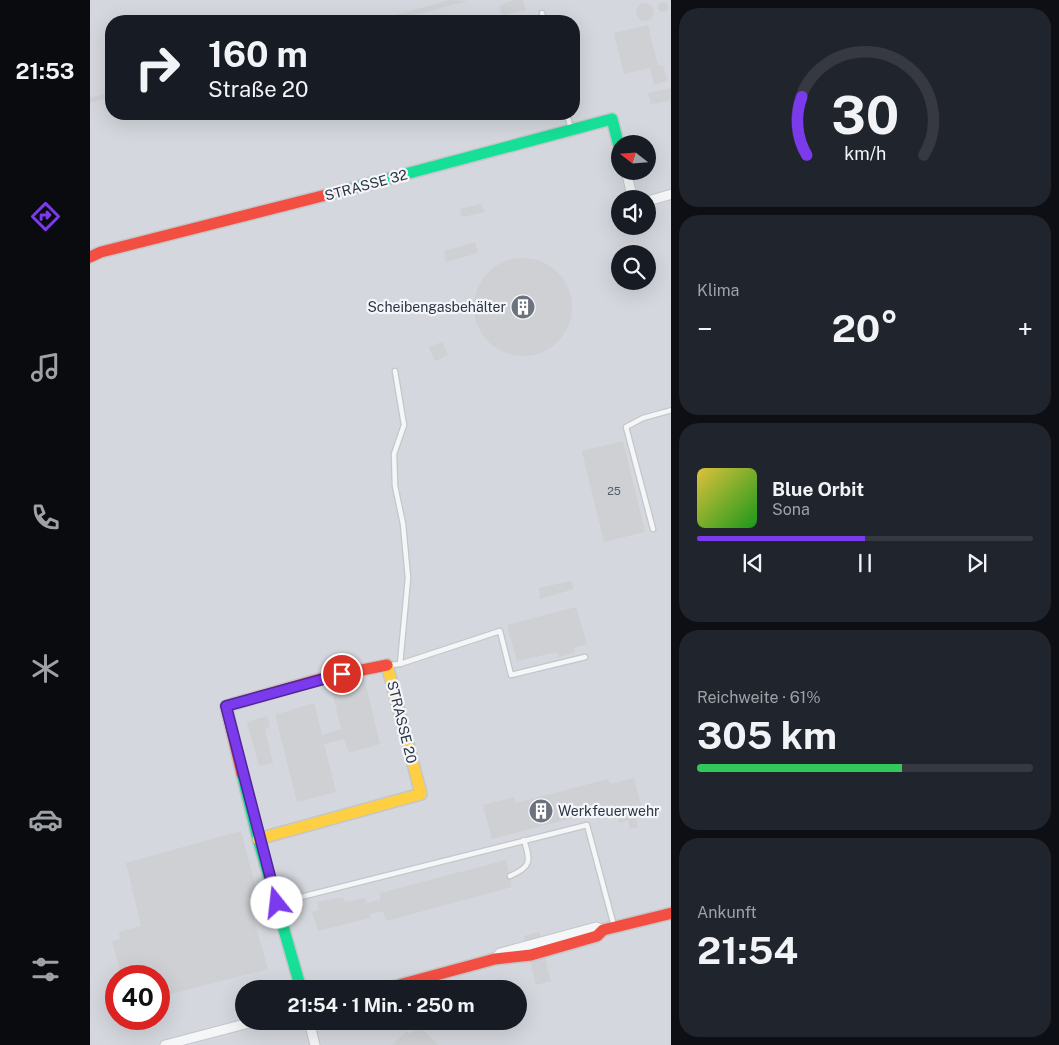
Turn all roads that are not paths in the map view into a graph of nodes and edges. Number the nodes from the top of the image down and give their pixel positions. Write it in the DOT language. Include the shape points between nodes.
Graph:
graph roads {
  1 [pos="542,12"];
  2 [pos="543,15"];
  3 [pos="568,120"];
  4 [pos="571,130"];
  5 [pos="616,135"];
  6 [pos="671,194"];
  7 [pos="656,199"];
  8 [pos="90,256"];
  9 [pos="395,371"];
  10 [pos="671,410"];
  11 [pos="653,529"];
  12 [pos="585,657"];
  13 [pos="394,665"];
  14 [pos="258,839"];
  15 [pos="524,840"];
  16 [pos="510,876"];
  17 [pos="277,903"];
  18 [pos="671,913"];
  19 [pos="609,929"];
  20 [pos="298,980"];
  21 [pos="417,980"];
  22 [pos="235,1027"];
  23 [pos="311,1030"];
  24 [pos="165,1045"];
  25 [pos="315,1045"];
  1 -- 2 [label="lane"];
  3 -- 4 [label="lane"];
  4 -- 5 [label="street, STRASSE 32" via="612,119"];
  4 -- 8 [label="street, STRASSE 32"];
  6 -- 7 [label="street"];
  9 -- 13 [label="lane" via="404,425 394,454 396,486 408,578"];
  10 -- 11 [label="lane" via="643,418 626,427"];
  12 -- 13 [label="lane" via="511,676 500,632"];
  13 -- 14 [label="street, STRASSE 20" via="421,794"];
  13 -- 14 [label="street, STRASSE 20" via="327,678 226,706"];
  14 -- 17 [label="street, STRASSE 20"];
  15 -- 16 [label="lane" via="527,866"];
  15 -- 17 [label="lane"];
  15 -- 19 [label="lane" via="587,825"];
  17 -- 20 [label="street, STRASSE 20"];
  18 -- 19 [label="street"];
  19 -- 21 [label="street" via="597,936 536,953 495,959"];
  22 -- 24 [label="street"];
  23 -- 25 [label="street"];
}
